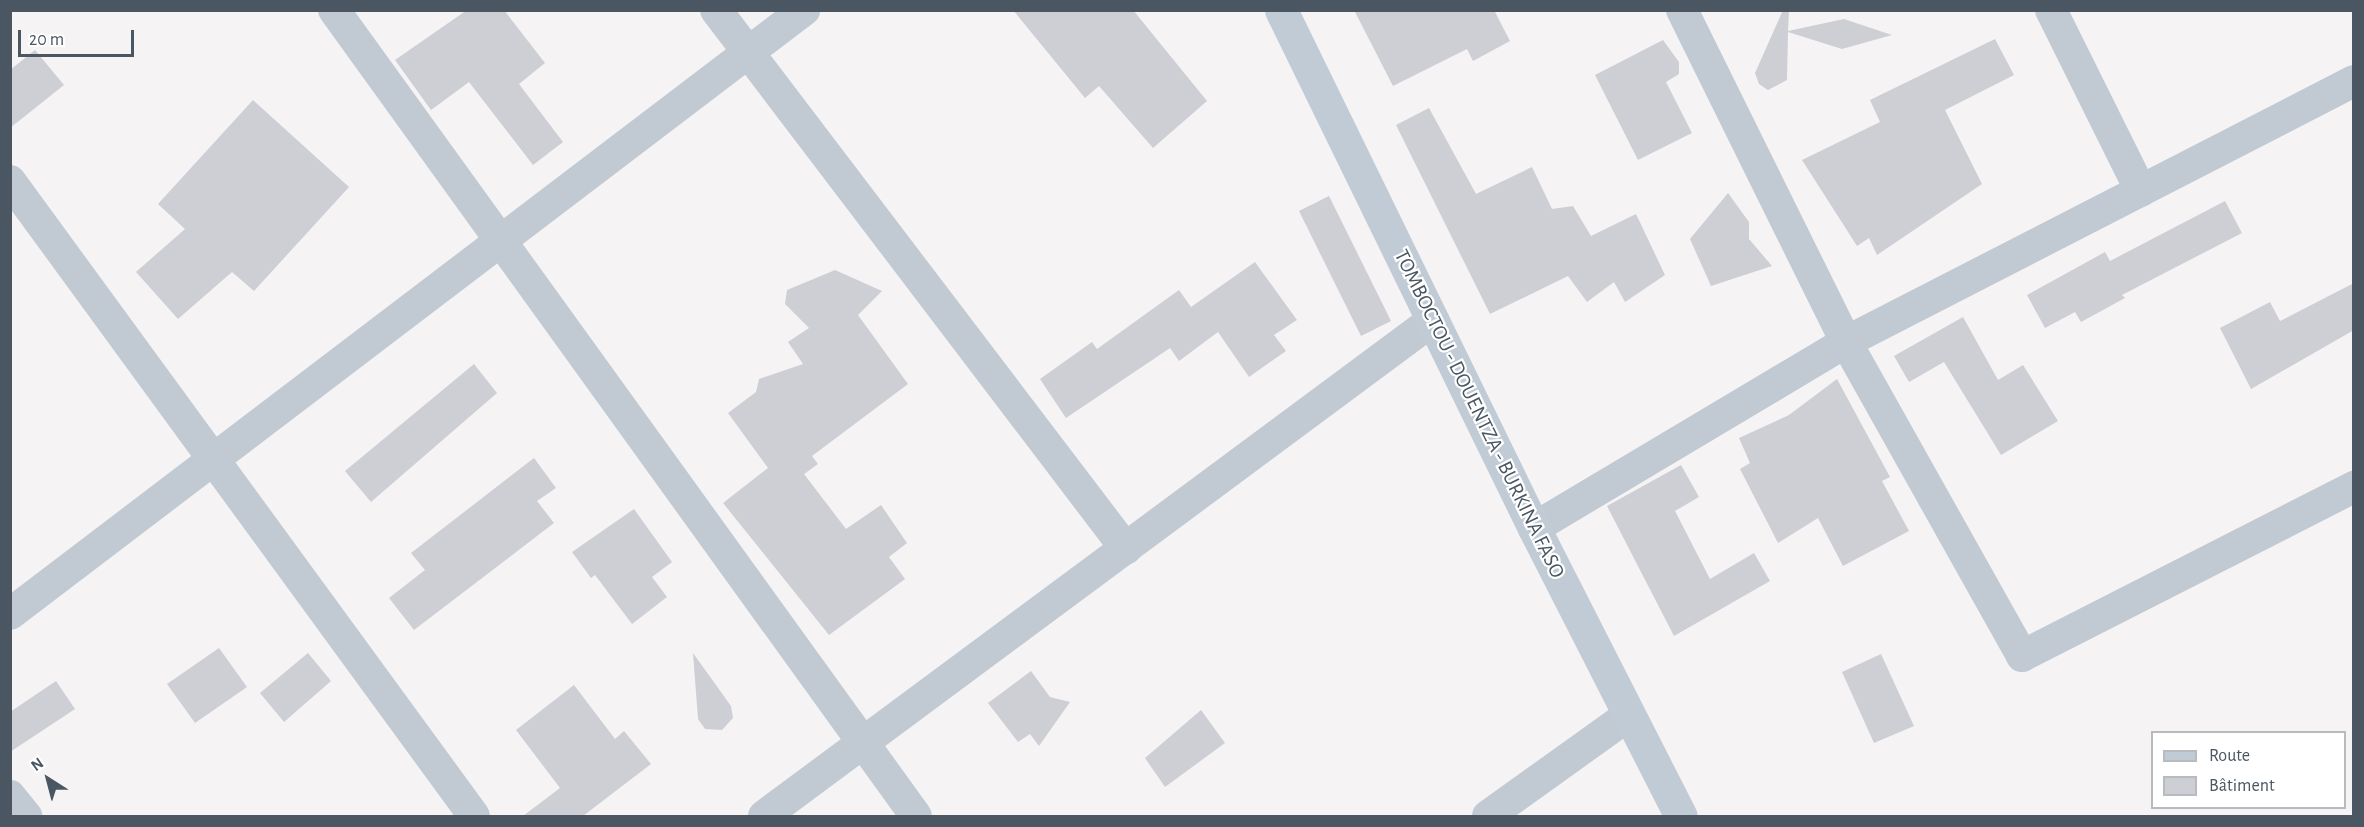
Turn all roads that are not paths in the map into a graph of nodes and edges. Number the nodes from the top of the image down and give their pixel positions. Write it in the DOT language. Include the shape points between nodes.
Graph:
graph roads {
  1 [pos="334,10"];
  2 [pos="716,10"];
  3 [pos="804,10"];
  4 [pos="1281,10"];
  5 [pos="1682,10"];
  6 [pos="2050,10"];
  7 [pos="748,54"];
  8 [pos="2354,81"];
  9 [pos="10,181"];
  10 [pos="2141,191"];
  11 [pos="502,244"];
  12 [pos="1433,320"];
  13 [pos="1846,342"];
  14 [pos="214,461"];
  15 [pos="2354,487"];
  16 [pos="1533,528"];
  17 [pos="1126,549"];
  18 [pos="10,614"];
  19 [pos="1629,715"];
  20 [pos="863,743"];
  21 [pos="10,796"];
  22 [pos="26,816"];
  23 [pos="474,816"];
  24 [pos="764,816"];
  25 [pos="916,816"];
  26 [pos="1488,816"];
  27 [pos="1681,816"];
  1 -- 11 [label="street"];
  2 -- 7 [label="street"];
  3 -- 7 [label="street"];
  4 -- 12 [label="main road, TOMBOCTOU - DOUENTZA - BURKINA FASO"];
  5 -- 13 [label="street"];
  6 -- 10 [label="street"];
  7 -- 11 [label="street"];
  7 -- 17 [label="street"];
  8 -- 10 [label="street"];
  9 -- 14 [label="street"];
  10 -- 13 [label="street"];
  11 -- 14 [label="street"];
  11 -- 20 [label="street"];
  12 -- 16 [label="main road, TOMBOCTOU - DOUENTZA - BURKINA FASO"];
  12 -- 17 [label="street"];
  13 -- 15 [label="street" via="2022,656"];
  13 -- 16 [label="street"];
  14 -- 18 [label="street"];
  14 -- 23 [label="street"];
  16 -- 19 [label="main road, TOMBOCTOU - DOUENTZA - BURKINA FASO"];
  17 -- 20 [label="street"];
  19 -- 26 [label="street"];
  19 -- 27 [label="main road, TOMBOCTOU - DOUENTZA - BURKINA FASO"];
  20 -- 24 [label="street"];
  20 -- 25 [label="street"];
  21 -- 22 [label="street"];
}
